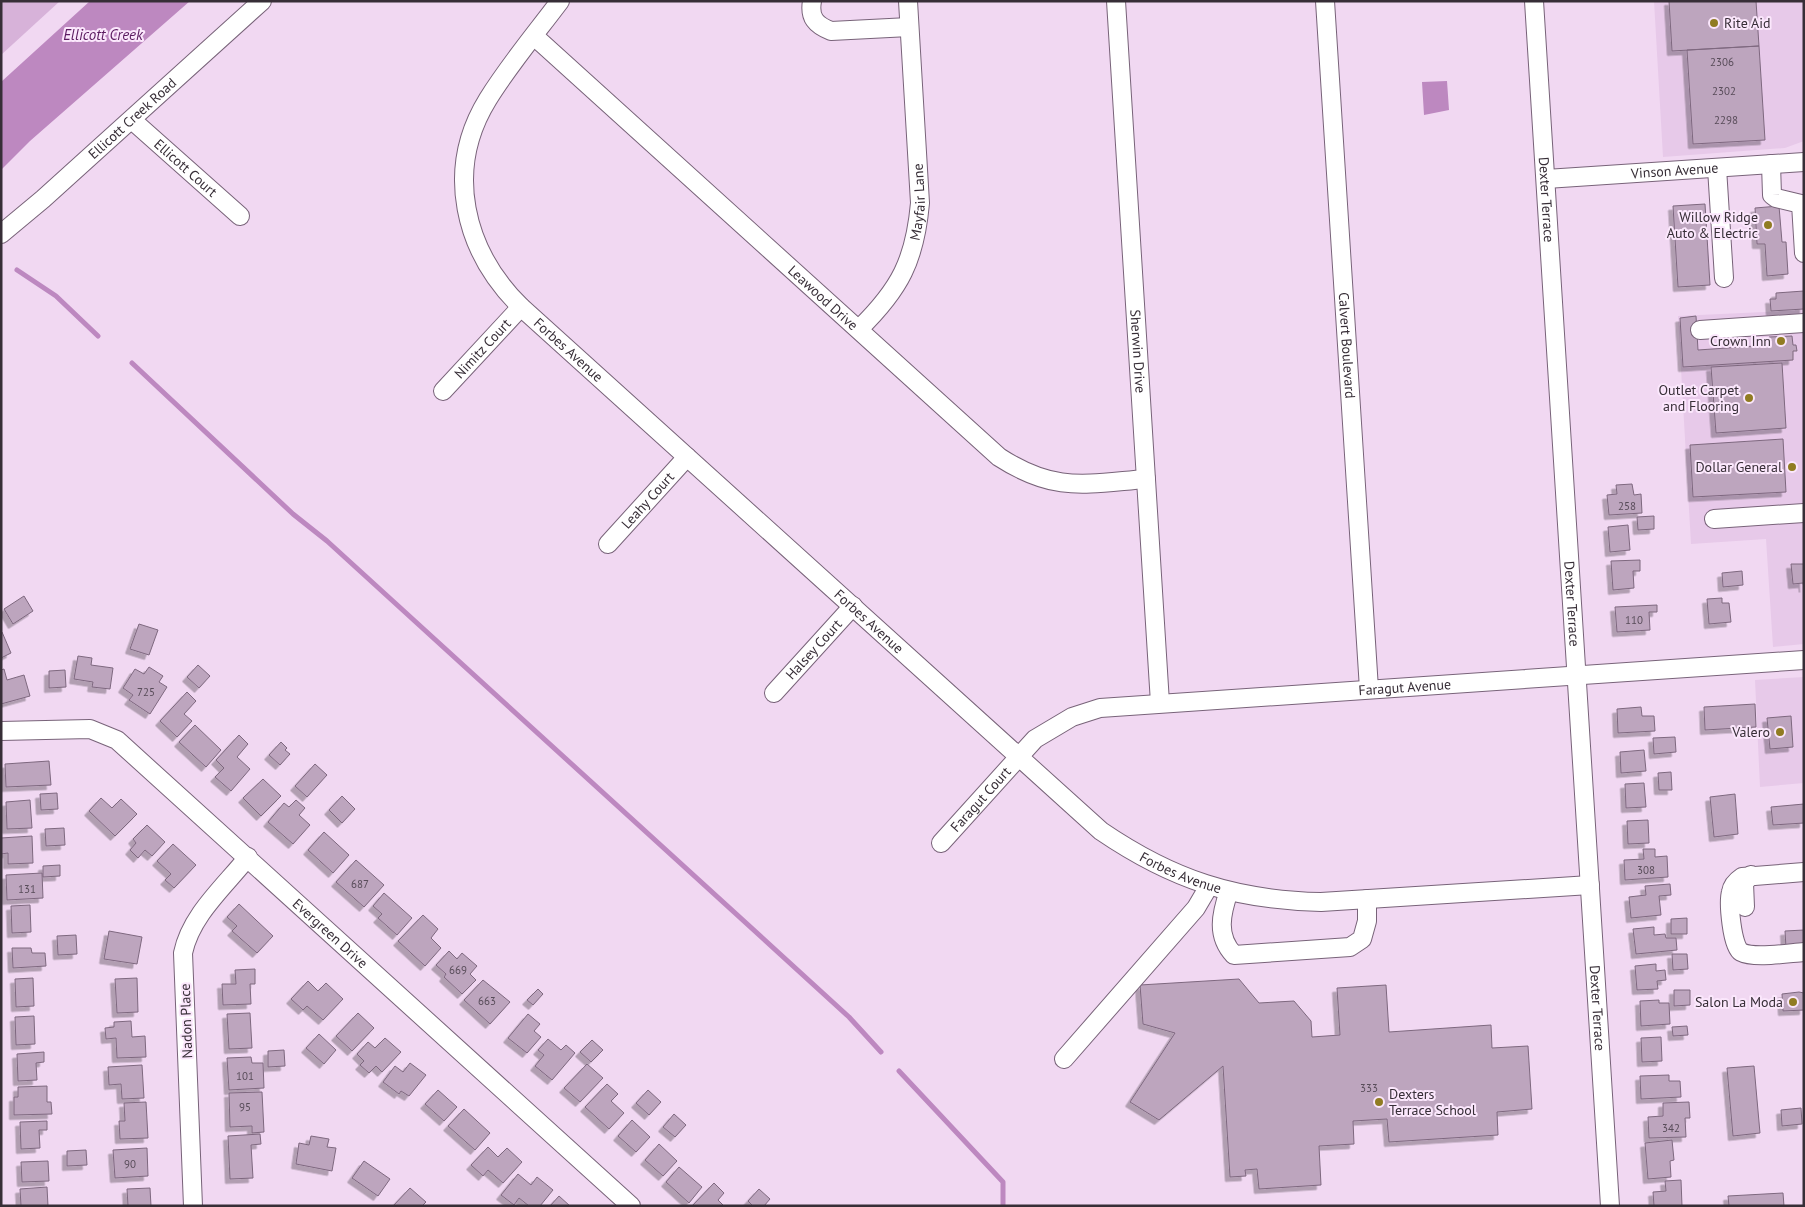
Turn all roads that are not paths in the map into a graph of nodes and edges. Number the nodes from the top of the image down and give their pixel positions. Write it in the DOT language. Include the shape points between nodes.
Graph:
graph roads {
  1 [pos="262,1"];
  2 [pos="560,1"];
  3 [pos="812,1"];
  4 [pos="908,1"];
  5 [pos="1116,1"];
  6 [pos="1325,1"];
  7 [pos="1534,1"];
  8 [pos="909,27"];
  9 [pos="534,36"];
  10 [pos="132,120"];
  11 [pos="1804,162"];
  12 [pos="1771,164"];
  13 [pos="1717,168"];
  14 [pos="1546,179"];
  15 [pos="240,216"];
  16 [pos="1,234"];
  17 [pos="1804,253"];
  18 [pos="1724,278"];
  19 [pos="521,307"];
  20 [pos="1804,323"];
  21 [pos="859,329"];
  22 [pos="1700,330"];
  23 [pos="443,391"];
  24 [pos="687,457"];
  25 [pos="1146,479"];
  26 [pos="1804,514"];
  27 [pos="1714,519"];
  28 [pos="608,544"];
  29 [pos="853,606"];
  30 [pos="1804,660"];
  31 [pos="1578,676"];
  32 [pos="1369,690"];
  33 [pos="774,693"];
  34 [pos="1160,703"];
  35 [pos="1,731"];
  36 [pos="1018,755"];
  37 [pos="941,843"];
  38 [pos="248,857"];
  39 [pos="1804,872"];
  40 [pos="1751,875"];
  41 [pos="1590,885"];
  42 [pos="1209,886"];
  43 [pos="1229,891"];
  44 [pos="1367,899"];
  45 [pos="1745,907"];
  46 [pos="1804,952"];
  47 [pos="1064,1059"];
  48 [pos="193,1206"];
  49 [pos="631,1206"];
  50 [pos="1610,1206"];
  1 -- 10 [label="street, Ellicott Creek Road"];
  2 -- 9 [label="street, Forbes Avenue"];
  3 -- 8 [label="street" via="810,11 813,20 832,31"];
  4 -- 8 [label="street, Mayfair Lane"];
  5 -- 25 [label="street, Sherwin Drive"];
  6 -- 32 [label="street, Calvert Boulevard"];
  7 -- 14 [label="street, Dexter Terrace"];
  8 -- 21 [label="street, Mayfair Lane" via="920,203 918,230 911,256 897,285"];
  9 -- 19 [label="street, Forbes Avenue" via="488,99 478,119 466,162 464,184 471,229 481,255 493,276"];
  9 -- 21 [label="street, Leawood Drive"];
  10 -- 15 [label="street, Ellicott Court"];
  10 -- 16 [label="street, Ellicott Creek Road"];
  11 -- 12 [label="street, Vinson Avenue"];
  12 -- 13 [label="street, Vinson Avenue"];
  12 -- 17 [label="street" via="1772,195 1801,204"];
  13 -- 14 [label="street, Vinson Avenue"];
  13 -- 18 [label="street"];
  14 -- 31 [label="street, Dexter Terrace"];
  19 -- 23 [label="street, Nimitz Court"];
  19 -- 24 [label="street, Forbes Avenue"];
  20 -- 22 [label="street"];
  21 -- 25 [label="street, Leawood Drive" via="1000,457 1018,469 1038,479 1057,483"];
  24 -- 28 [label="street, Leahy Court"];
  24 -- 29 [label="street, Forbes Avenue"];
  25 -- 34 [label="street, Sherwin Drive"];
  26 -- 27 [label="street"];
  29 -- 33 [label="street, Halsey Court"];
  29 -- 36 [label="street, Forbes Avenue"];
  30 -- 31 [label="street, Faragut Avenue"];
  31 -- 32 [label="street, Faragut Avenue"];
  31 -- 41 [label="street, Dexter Terrace"];
  32 -- 34 [label="street, Faragut Avenue"];
  34 -- 36 [label="street, Faragut Avenue" via="1100,708 1072,717 1043,733"];
  35 -- 38 [label="street, Evergreen Drive" via="90,729 118,740"];
  36 -- 37 [label="street, Faragut Court"];
  36 -- 42 [label="street, Forbes Avenue" via="1101,831 1152,863"];
  38 -- 48 [label="street, Nadon Place" via="195,921 183,953"];
  38 -- 49 [label="street, Evergreen Drive"];
  39 -- 40 [label="street"];
  40 -- 45 [label="street" via="1744,883"];
  40 -- 46 [label="street" via="1736,881 1730,894 1736,948 1749,954"];
  41 -- 44 [label="street, Forbes Avenue"];
  41 -- 50 [label="street, Dexter Terrace"];
  42 -- 43 [label="street, Forbes Avenue"];
  42 -- 47 [label="street" via="1196,908"];
  43 -- 44 [label="street, Forbes Avenue" via="1290,902"];
  43 -- 44 [label="street" via="1220,916 1225,944 1234,955 1350,947 1362,939 1367,921"];
}
